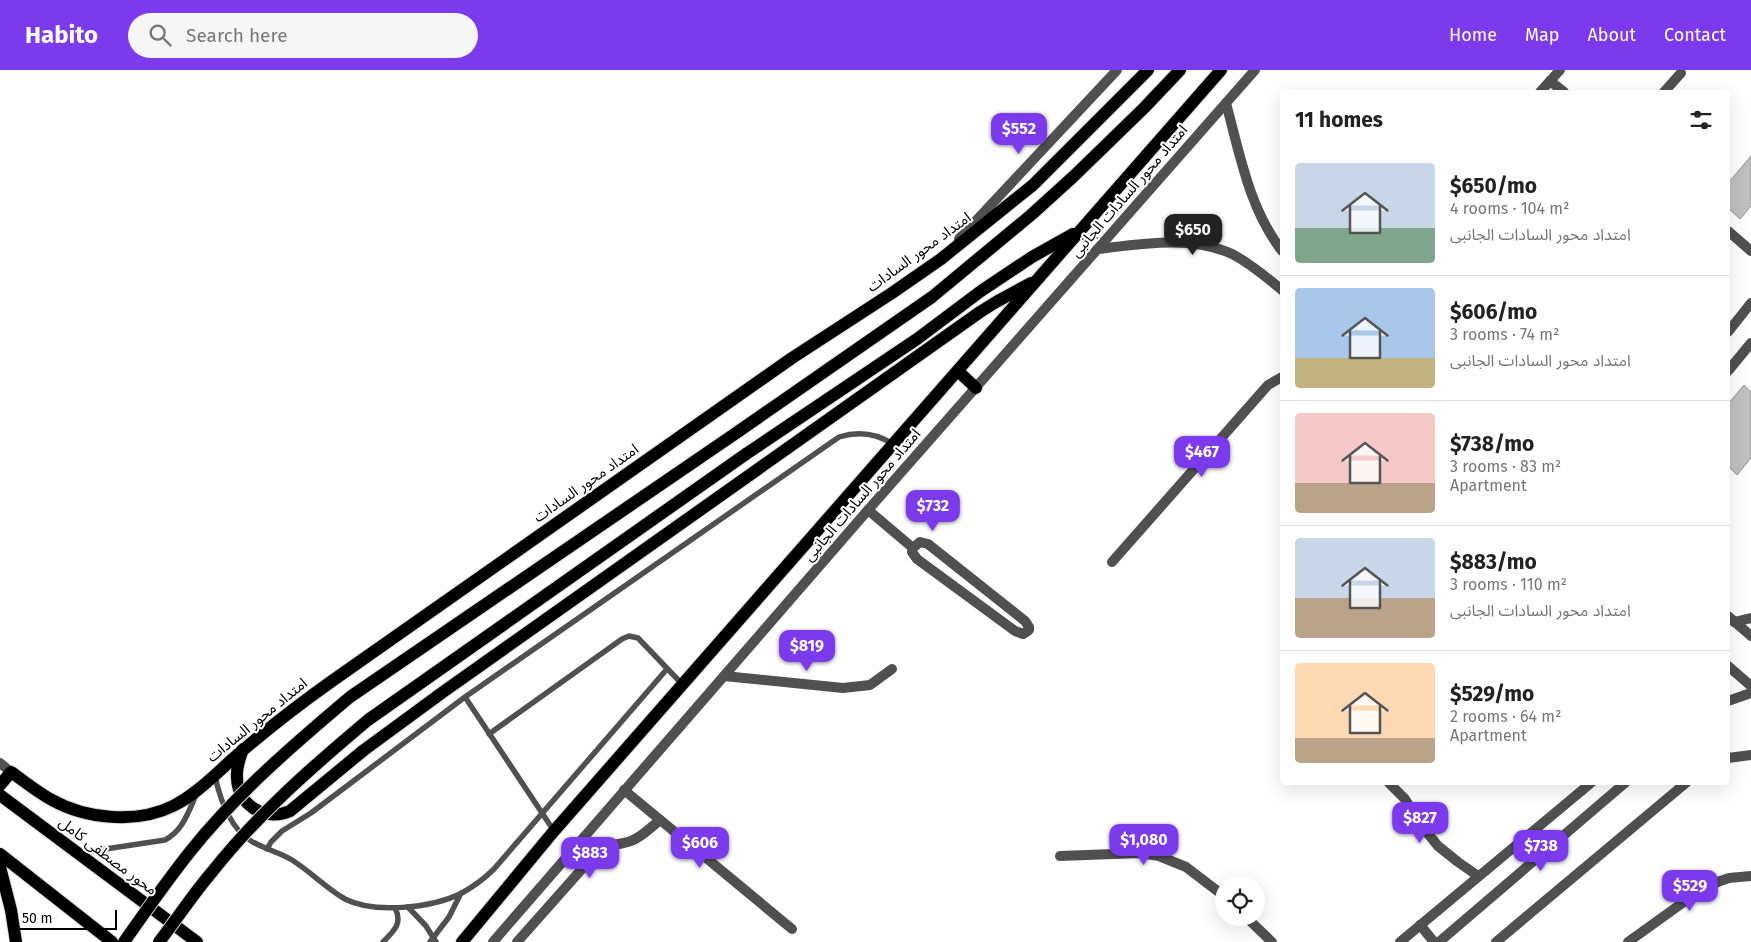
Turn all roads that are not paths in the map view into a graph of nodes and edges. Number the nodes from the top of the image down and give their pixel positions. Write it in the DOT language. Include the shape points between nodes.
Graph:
graph roads {
  1 [pos="1117,70"];
  2 [pos="1148,70"];
  3 [pos="1180,70"];
  4 [pos="1222,70"];
  5 [pos="1256,70"];
  6 [pos="1560,70"];
  7 [pos="1681,73"];
  8 [pos="1550,81"];
  9 [pos="1542,90"];
  10 [pos="1561,90"];
  11 [pos="1666,90"];
  12 [pos="1226,103"];
  13 [pos="1082,229"];
  14 [pos="1730,233"];
  15 [pos="1280,248"];
  16 [pos="1098,249"];
  17 [pos="1751,251"];
  18 [pos="941,259"];
  19 [pos="1037,281"];
  20 [pos="1280,289"];
  21 [pos="1751,303"];
  22 [pos="1730,329"];
  23 [pos="1751,342"];
  24 [pos="1730,368"];
  25 [pos="958,371"];
  26 [pos="1280,378"];
  27 [pos="976,388"];
  28 [pos="894,445"];
  29 [pos="868,510"];
  30 [pos="913,548"];
  31 [pos="1112,562"];
  32 [pos="1751,618"];
  33 [pos="1731,619"];
  34 [pos="1751,636"];
  35 [pos="1730,668"];
  36 [pos="667,669"];
  37 [pos="892,669"];
  38 [pos="724,676"];
  39 [pos="682,685"];
  40 [pos="1751,686"];
  41 [pos="1751,693"];
  42 [pos="465,697"];
  43 [pos="1730,700"];
  44 [pos="489,734"];
  45 [pos="243,749"];
  46 [pos="1751,755"];
  47 [pos="1730,758"];
  48 [pos="0,763"];
  49 [pos="11,772"];
  50 [pos="215,774"];
  51 [pos="0,785"];
  52 [pos="1391,785"];
  53 [pos="1588,785"];
  54 [pos="1622,785"];
  55 [pos="1683,785"];
  56 [pos="199,788"];
  57 [pos="624,790"];
  58 [pos="0,795"];
  59 [pos="542,813"];
  60 [pos="660,820"];
  61 [pos="554,831"];
  62 [pos="267,849"];
  63 [pos="0,854"];
  64 [pos="78,854"];
  65 [pos="1060,856"];
  66 [pos="0,867"];
  67 [pos="1478,876"];
  68 [pos="1751,876"];
  69 [pos="1215,889"];
  70 [pos="461,893"];
  71 [pos="408,907"];
  72 [pos="395,908"];
  73 [pos="1420,925"];
  74 [pos="1255,926"];
  75 [pos="792,929"];
  76 [pos="389,936"];
  77 [pos="433,940"];
  78 [pos="16,942"];
  79 [pos="112,942"];
  80 [pos="124,942"];
  81 [pos="159,942"];
  82 [pos="198,942"];
  83 [pos="383,942"];
  84 [pos="395,942"];
  85 [pos="462,942"];
  86 [pos="493,942"];
  87 [pos="517,942"];
  88 [pos="1272,942"];
  89 [pos="1400,942"];
  90 [pos="1434,942"];
  91 [pos="1439,942"];
  92 [pos="1496,942"];
  93 [pos="1628,942"];
  1 -- 18 [label="street"];
  2 -- 18 [label="main road, امتداد محور السادات" via="1033,185"];
  3 -- 80 [label="main road, bridge" via="1074,176 932,297 350,697 322,720 219,819 189,853"];
  4 -- 13 [label="main road"];
  5 -- 12 [label="street, امتداد محور السادات الجانبى"];
  6 -- 8 [label="street"];
  7 -- 11 [label="street"];
  8 -- 9 [label="street"];
  8 -- 10 [label="street"];
  12 -- 15 [label="street" via="1253,200 1270,236"];
  12 -- 16 [label="street, امتداد محور السادات الجانبى"];
  13 -- 19 [label="main road"];
  13 -- 81 [label="main road, bridge" via="1032,256 980,291 917,339 746,454 368,720 284,795 241,839 212,871"];
  14 -- 17 [label="street"];
  16 -- 20 [label="street" via="1196,244 1236,257"];
  16 -- 27 [label="street, امتداد محور السادات الجانبى"];
  18 -- 45 [label="main road, امتداد محور السادات" via="792,358 332,680"];
  19 -- 25 [label="main road"];
  19 -- 45 [label="main road" via="980,312 443,692 364,750 290,811 281,815 266,814 246,802 236,778"];
  21 -- 22 [label="street"];
  23 -- 24 [label="street"];
  25 -- 27 [label="main road"];
  25 -- 28 [label="main road"];
  26 -- 31 [label="street" via="1268,385"];
  27 -- 29 [label="street, امتداد محور السادات الجانبى"];
  28 -- 39 [label="main road"];
  28 -- 42 [label="lane" via="868,434 839,438"];
  29 -- 30 [label="street"];
  29 -- 38 [label="street, امتداد محور السادات الجانبى"];
  30 -- 30 [label="street" via="917,560 1016,631 1023,634 1029,630 1025,621 928,544 920,542"];
  32 -- 33 [label="street"];
  33 -- 34 [label="street"];
  35 -- 40 [label="street"];
  36 -- 39 [label="lane"];
  36 -- 44 [label="lane" via="638,638 626,637"];
  36 -- 59 [label="lane"];
  37 -- 38 [label="street" via="870,685 843,688"];
  38 -- 57 [label="street, امتداد محور السادات الجانبى"];
  39 -- 61 [label="main road"];
  41 -- 43 [label="street"];
  42 -- 44 [label="lane"];
  42 -- 62 [label="lane" via="311,813 282,831"];
  44 -- 59 [label="lane"];
  45 -- 50 [label="main road, امتداد محور السادات"];
  46 -- 47 [label="street"];
  48 -- 49 [label="street"];
  49 -- 51 [label="main road"];
  49 -- 56 [label="main road, امتداد محور السادات" via="51,800 80,812 112,817 174,806"];
  50 -- 56 [label="main road, امتداد محور السادات"];
  50 -- 62 [label="lane" via="220,798 231,820 250,841"];
  52 -- 67 [label="street" via="1405,799 1438,846"];
  53 -- 67 [label="street"];
  54 -- 91 [label="street"];
  55 -- 92 [label="street"];
  56 -- 64 [label="lane" via="182,826 165,840"];
  57 -- 60 [label="street"];
  57 -- 86 [label="street, امتداد محور السادات الجانبى"];
  58 -- 64 [label="main road, محور مصطفى كامل"];
  59 -- 61 [label="lane"];
  59 -- 70 [label="lane" via="494,869"];
  60 -- 75 [label="street"];
  60 -- 87 [label="street" via="638,838 598,852"];
  61 -- 85 [label="main road"];
  62 -- 72 [label="lane" via="298,864 346,899 370,906"];
  63 -- 79 [label="main road"];
  64 -- 82 [label="main road, محور مصطفى كامل"];
  65 -- 69 [label="street" via="1140,853 1159,856 1186,867"];
  66 -- 78 [label="main road"];
  67 -- 73 [label="street"];
  68 -- 93 [label="street" via="1729,878 1706,886"];
  70 -- 71 [label="lane" via="434,903"];
  70 -- 77 [label="lane" via="450,917"];
  71 -- 72 [label="lane"];
  71 -- 77 [label="lane" via="422,921"];
  72 -- 76 [label="lane" via="397,928"];
  73 -- 89 [label="street"];
  73 -- 90 [label="street"];
  74 -- 88 [label="street"];
  76 -- 83 [label="lane"];
  76 -- 84 [label="lane"];
}
